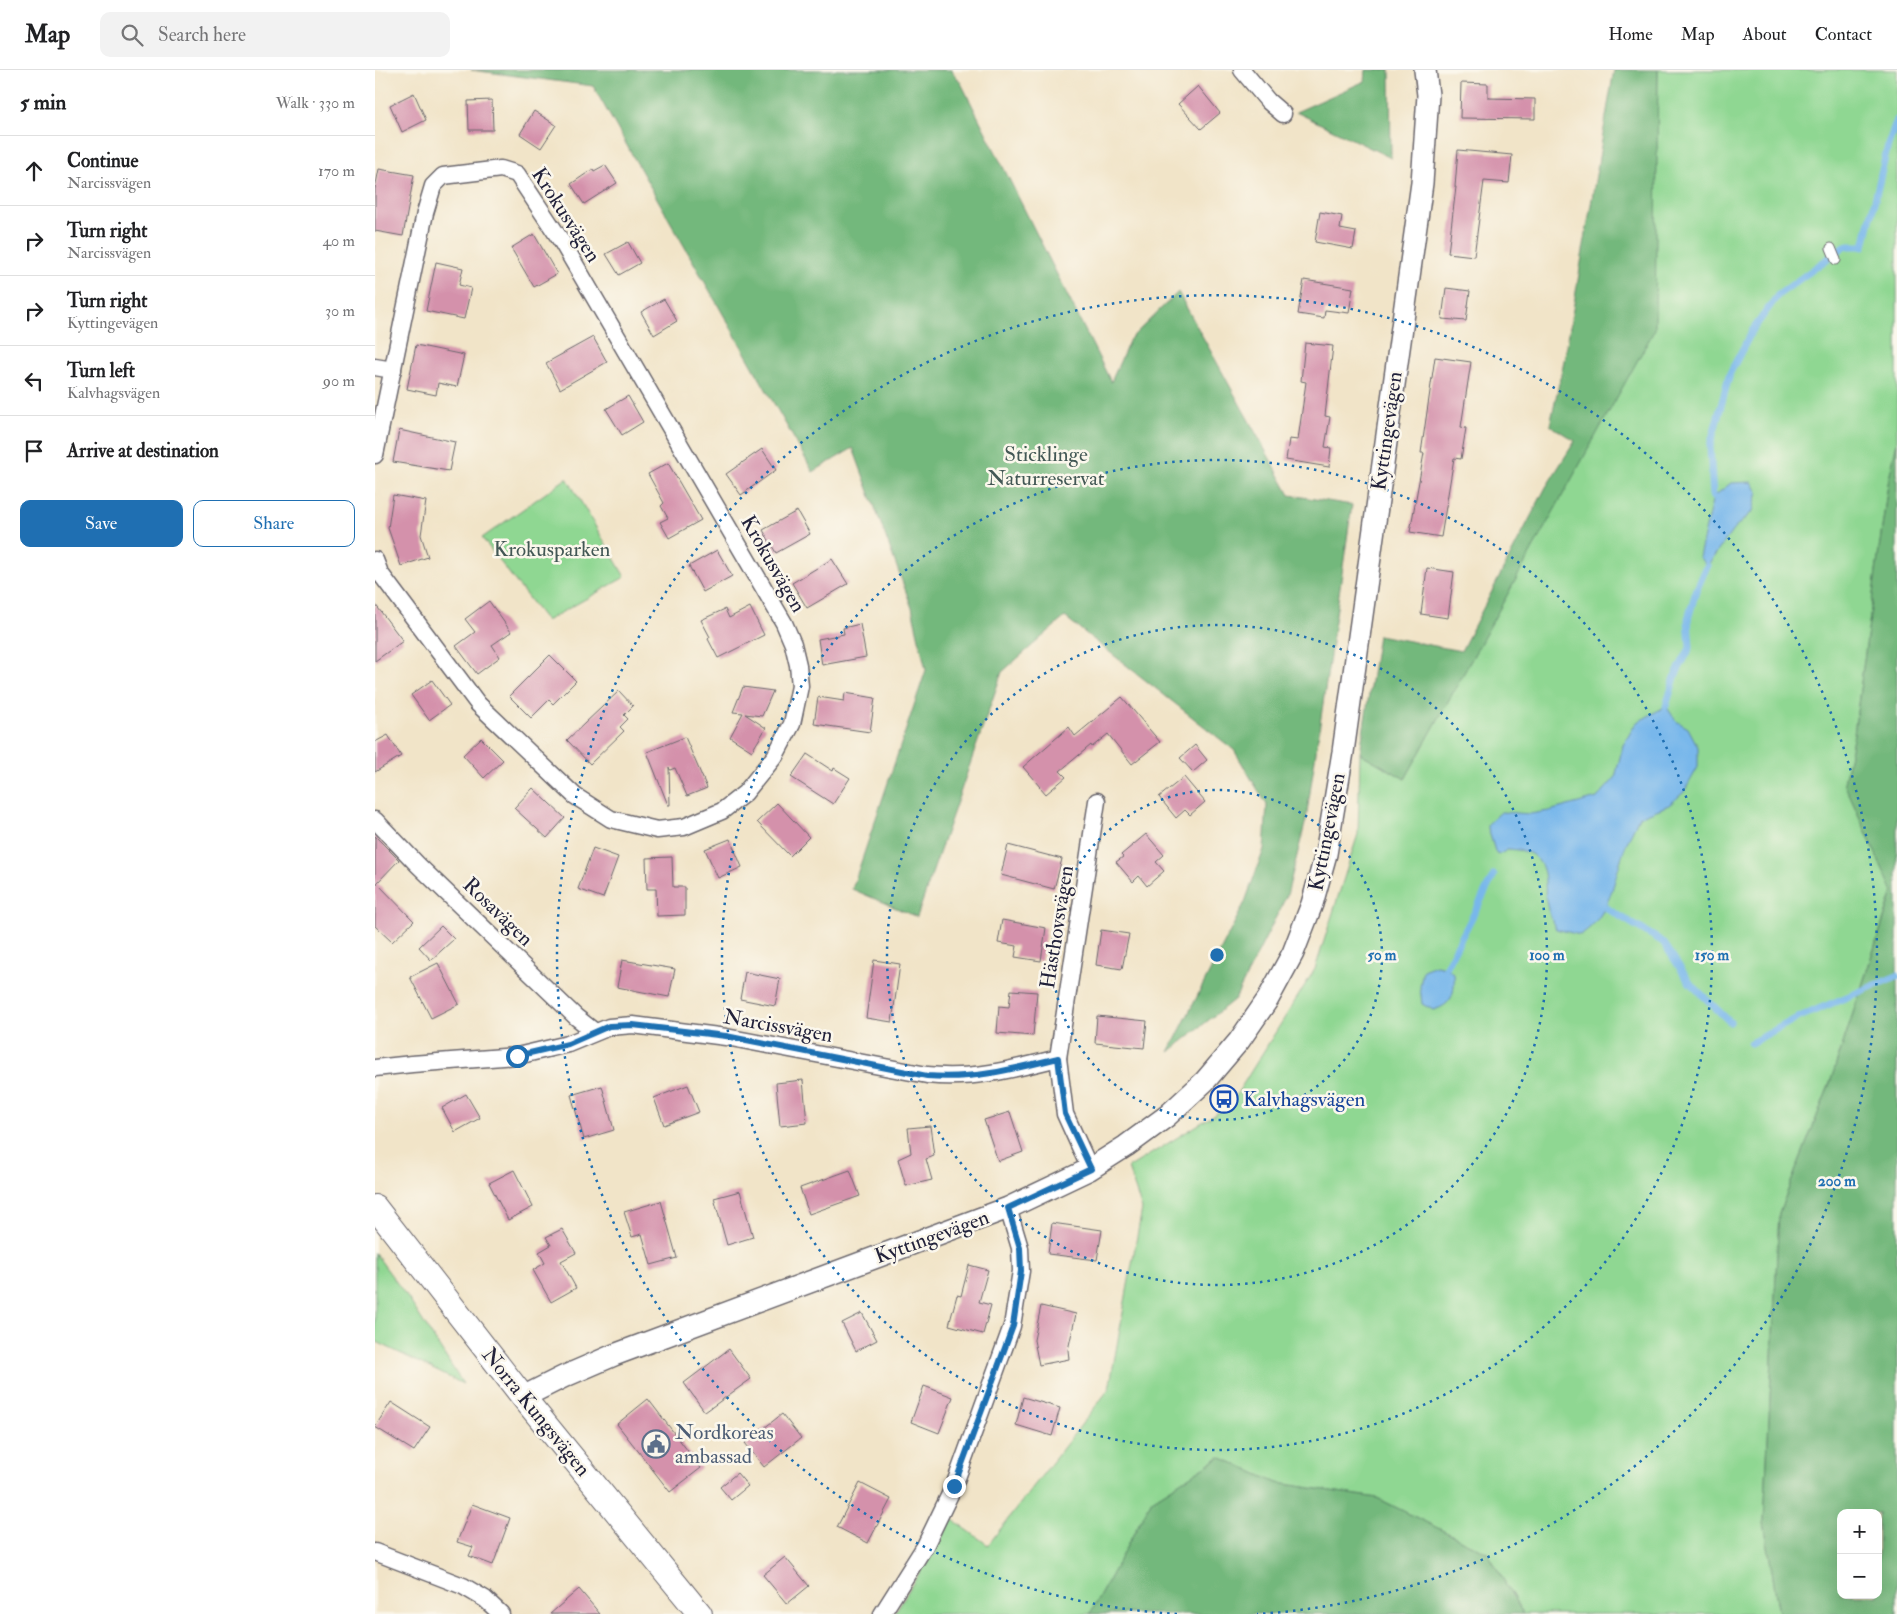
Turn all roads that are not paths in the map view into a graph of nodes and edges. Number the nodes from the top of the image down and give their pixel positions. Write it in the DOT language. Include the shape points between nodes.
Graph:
graph roads {
  1 [pos="1242,70"];
  2 [pos="1425,70"];
  3 [pos="1283,114"];
  4 [pos="1831,248"];
  5 [pos="1836,260"];
  6 [pos="375,366"];
  7 [pos="393,370"];
  8 [pos="375,455"];
  9 [pos="375,560"];
  10 [pos="1097,801"];
  11 [pos="375,820"];
  12 [pos="595,1032"];
  13 [pos="1058,1058"];
  14 [pos="375,1068"];
  15 [pos="1091,1169"];
  16 [pos="375,1207"];
  17 [pos="1008,1208"];
  18 [pos="523,1397"];
  19 [pos="375,1552"];
  20 [pos="501,1614"];
  21 [pos="700,1614"];
  22 [pos="882,1614"];
  1 -- 3 [label="street"];
  2 -- 15 [label="street, Kyttingevägen" via="1428,95 1422,184 1343,752 1326,854 1312,904 1293,953 1239,1041 1205,1081 1167,1116"];
  4 -- 5 [label="lane"];
  6 -- 7 [label="street"];
  7 -- 8 [label="street, Krokusvägen"];
  7 -- 9 [label="street, Krokusvägen" via="433,186 443,176 455,174 501,169 517,174 562,242 783,622 793,644 800,686 792,724 775,756 745,793 722,811 685,827 657,830 611,819 575,796 478,704 381,573"];
  10 -- 13 [label="street, Hästhovsvägen"];
  11 -- 12 [label="street, Rosavägen" via="425,872"];
  12 -- 13 [label="street, Narcissvägen" via="609,1026 633,1025 726,1036 951,1078 1004,1072"];
  12 -- 14 [label="street, Narcissvägen" via="568,1044 517,1056"];
  13 -- 15 [label="street" via="1065,1114"];
  15 -- 17 [label="street, Kyttingevägen"];
  16 -- 18 [label="main road, Norra Kungsvägen"];
  17 -- 18 [label="street, Kyttingevägen" via="614,1355"];
  17 -- 22 [label="street" via="1020,1248 1021,1271 1013,1326 954,1486 925,1546"];
  18 -- 21 [label="main road, Norra Kungsvägen"];
  19 -- 20 [label="street" via="463,1586 485,1599"];
}
